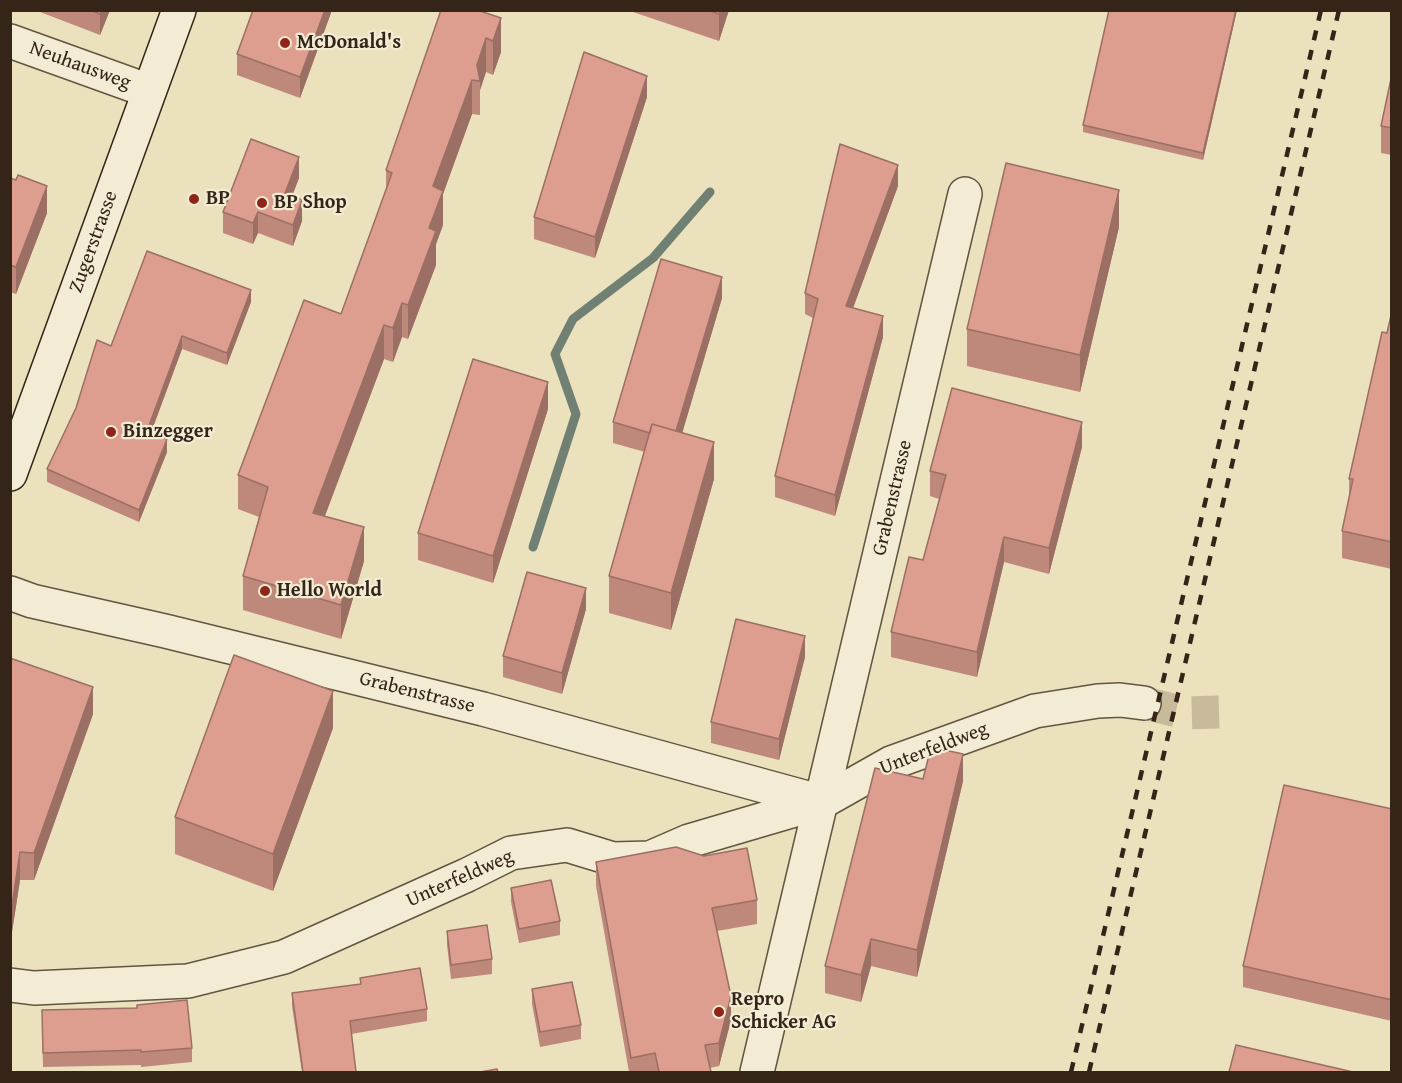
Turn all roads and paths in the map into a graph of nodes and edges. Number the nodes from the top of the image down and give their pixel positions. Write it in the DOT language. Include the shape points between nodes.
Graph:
graph roads {
  1 [pos="179,10"];
  2 [pos="10,41"];
  3 [pos="149,91"];
  4 [pos="965,194"];
  5 [pos="10,474"];
  6 [pos="10,593"];
  7 [pos="1144,703"];
  8 [pos="822,802"];
  9 [pos="10,985"];
  10 [pos="757,1072"];
  1 -- 3 [label="street, Zugerstrasse"];
  2 -- 3 [label="street, Neuhausweg"];
  3 -- 5 [label="street, Zugerstrasse"];
  4 -- 8 [label="street, Grabenstrasse"];
  6 -- 8 [label="street, Grabenstrasse" via="483,709"];
  7 -- 8 [label="street, Unterfeldweg" via="1098,701 1035,711 891,762"];
  8 -- 9 [label="street, Unterfeldweg" via="689,841 650,858 613,859 567,845 511,853 284,957 188,981 34,988"];
  8 -- 10 [label="street, Grabenstrasse"];
}
